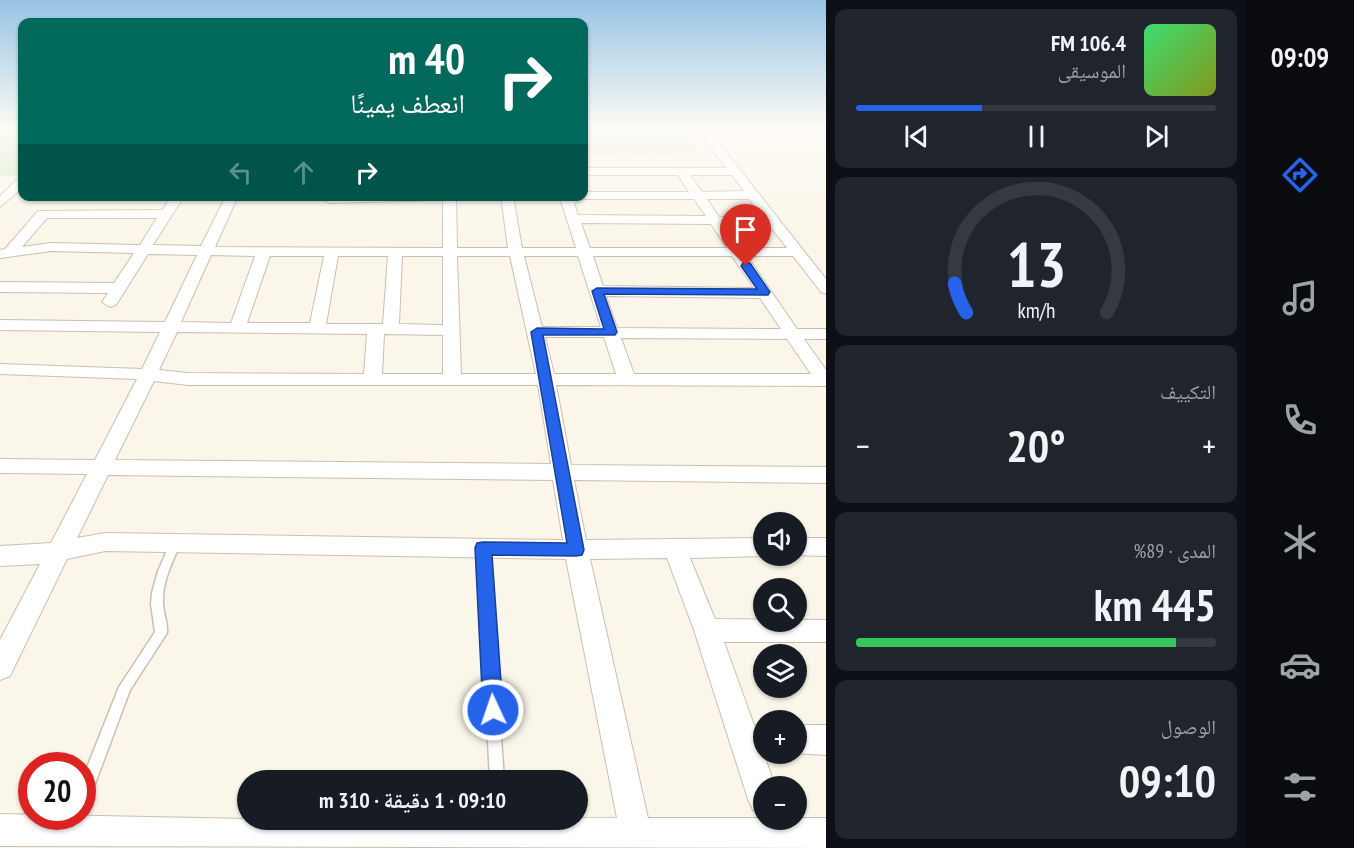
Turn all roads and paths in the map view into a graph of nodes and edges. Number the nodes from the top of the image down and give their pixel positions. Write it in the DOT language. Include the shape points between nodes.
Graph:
graph roads {
  1 [pos="731,167"];
  2 [pos="588,171"];
  3 [pos="682,172"];
  4 [pos="735,172"];
  5 [pos="8,180"];
  6 [pos="18,180"];
  7 [pos="18,184"];
  8 [pos="698,195"];
  9 [pos="752,195"];
  10 [pos="588,196"];
  11 [pos="175,201"];
  12 [pos="230,201"];
  13 [pos="450,201"];
  14 [pos="508,201"];
  15 [pos="567,201"];
  16 [pos="0,203"];
  17 [pos="166,214"];
  18 [pos="573,219"];
  19 [pos="715,220"];
  20 [pos="772,221"];
  21 [pos="144,248"];
  22 [pos="206,250"];
  23 [pos="6,252"];
  24 [pos="264,252"];
  25 [pos="332,252"];
  26 [pos="395,252"];
  27 [pos="450,252"];
  28 [pos="516,252"];
  29 [pos="737,252"];
  30 [pos="796,252"];
  31 [pos="584,253"];
  32 [pos="0,287"];
  33 [pos="119,288"];
  34 [pos="826,289"];
  35 [pos="597,291"];
  36 [pos="764,292"];
  37 [pos="111,302"];
  38 [pos="0,325"];
  39 [pos="171,327"];
  40 [pos="237,329"];
  41 [pos="317,330"];
  42 [pos="383,330"];
  43 [pos="451,330"];
  44 [pos="537,332"];
  45 [pos="611,332"];
  46 [pos="792,333"];
  47 [pos="826,334"];
  48 [pos="0,369"];
  49 [pos="148,375"];
  50 [pos="452,378"];
  51 [pos="546,378"];
  52 [pos="626,378"];
  53 [pos="373,379"];
  54 [pos="825,380"];
  55 [pos="0,466"];
  56 [pos="102,467"];
  57 [pos="561,471"];
  58 [pos="826,475"];
  59 [pos="175,544"];
  60 [pos="807,547"];
  61 [pos="826,547"];
  62 [pos="483,548"];
  63 [pos="753,548"];
  64 [pos="675,549"];
  65 [pos="576,550"];
  66 [pos="57,551"];
  67 [pos="0,556"];
  68 [pos="707,630"];
  69 [pos="826,631"];
  70 [pos="0,667"];
  71 [pos="753,740"];
  72 [pos="807,740"];
  73 [pos="826,740"];
  74 [pos="96,763"];
  75 [pos="496,770"];
  76 [pos="0,830"];
  77 [pos="70,832"];
  78 [pos="501,834"];
  79 [pos="776,834"];
  80 [pos="826,834"];
  81 [pos="638,842"];
  1 -- 4 [label="street"];
  2 -- 3 [label="street"];
  3 -- 4 [label="street"];
  3 -- 8 [label="street"];
  4 -- 9 [label="street"];
  5 -- 6 [label="street"];
  7 -- 16 [label="street"];
  8 -- 9 [label="street"];
  8 -- 10 [label="street"];
  8 -- 19 [label="street"];
  9 -- 20 [label="street"];
  11 -- 17 [label="street"];
  12 -- 22 [label="street"];
  13 -- 27 [label="street"];
  14 -- 28 [label="street"];
  15 -- 18 [label="street"];
  17 -- 21 [label="street"];
  17 -- 23 [label="street" via="43,214"];
  18 -- 19 [label="street"];
  18 -- 31 [label="street"];
  19 -- 20 [label="street"];
  19 -- 29 [label="street"];
  20 -- 30 [label="street"];
  21 -- 22 [label="street"];
  21 -- 23 [label="street" via="51,247"];
  21 -- 33 [label="street"];
  22 -- 24 [label="street"];
  22 -- 39 [label="street"];
  24 -- 25 [label="street"];
  24 -- 40 [label="street"];
  25 -- 26 [label="street"];
  25 -- 41 [label="street"];
  26 -- 27 [label="street"];
  26 -- 42 [label="street"];
  27 -- 28 [label="street"];
  27 -- 43 [label="street"];
  28 -- 31 [label="street"];
  28 -- 44 [label="street"];
  29 -- 30 [label="street"];
  29 -- 31 [label="street"];
  29 -- 36 [label="street"];
  30 -- 34 [label="street"];
  31 -- 35 [label="street"];
  32 -- 33 [label="street"];
  33 -- 37 [label="street"];
  35 -- 36 [label="street"];
  35 -- 45 [label="street"];
  36 -- 46 [label="street"];
  38 -- 39 [label="street"];
  39 -- 40 [label="street"];
  39 -- 49 [label="street"];
  40 -- 41 [label="street"];
  41 -- 42 [label="street"];
  42 -- 43 [label="street"];
  42 -- 53 [label="street"];
  43 -- 50 [label="street"];
  44 -- 45 [label="street"];
  44 -- 51 [label="street"];
  45 -- 46 [label="street"];
  45 -- 52 [label="street"];
  46 -- 47 [label="street"];
  46 -- 54 [label="street"];
  48 -- 49 [label="street"];
  49 -- 53 [label="street" via="188,379"];
  49 -- 56 [label="street"];
  50 -- 51 [label="street"];
  50 -- 53 [label="street"];
  51 -- 52 [label="street"];
  51 -- 57 [label="street"];
  52 -- 54 [label="street"];
  55 -- 56 [label="street"];
  56 -- 57 [label="street"];
  56 -- 66 [label="street"];
  57 -- 58 [label="street"];
  57 -- 65 [label="street"];
  59 -- 62 [label="street"];
  59 -- 66 [label="street" via="105,542"];
  59 -- 74 [label="lane" via="158,594 161,633 125,687"];
  60 -- 61 [label="street"];
  62 -- 65 [label="street"];
  62 -- 75 [label="lane"];
  63 -- 64 [label="street"];
  64 -- 65 [label="street"];
  64 -- 68 [label="street"];
  65 -- 81 [label="street"];
  66 -- 67 [label="street"];
  66 -- 70 [label="street"];
  68 -- 69 [label="street"];
  68 -- 71 [label="street"];
  72 -- 73 [label="street"];
  76 -- 77 [label="street"];
  77 -- 78 [label="street"];
  78 -- 81 [label="street"];
  79 -- 80 [label="street"];
  79 -- 81 [label="street"];
}
